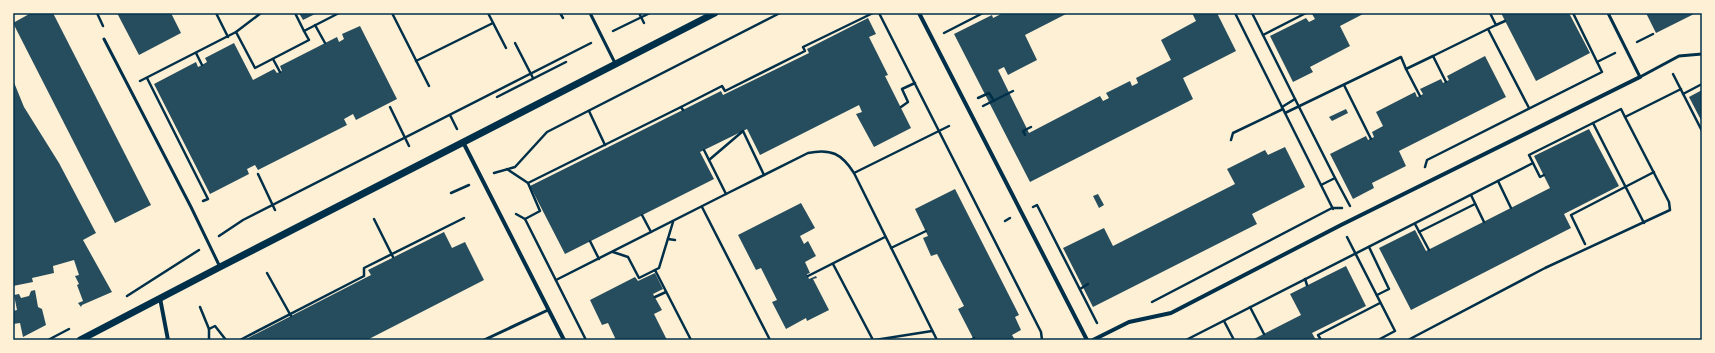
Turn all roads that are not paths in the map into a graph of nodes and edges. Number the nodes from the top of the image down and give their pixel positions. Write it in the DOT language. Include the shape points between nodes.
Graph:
graph roads {
  1 [pos="590,13"];
  2 [pos="715,13"];
  3 [pos="919,13"];
  4 [pos="1608,13"];
  5 [pos="104,39"];
  6 [pos="1702,54"];
  7 [pos="615,64"];
  8 [pos="1640,76"];
  9 [pos="462,142"];
  10 [pos="220,266"];
  11 [pos="160,298"];
  12 [pos="548,310"];
  13 [pos="80,340"];
  14 [pos="168,340"];
  15 [pos="484,340"];
  16 [pos="564,340"];
  17 [pos="1087,340"];
  18 [pos="1093,340"];
  1 -- 7 [label="lane"];
  2 -- 7 [label="street"];
  3 -- 17 [label="street"];
  4 -- 8 [label="lane"];
  5 -- 10 [label="lane"];
  6 -- 8 [label="lane" via="1679,56"];
  7 -- 9 [label="street"];
  8 -- 18 [label="street" via="1171,313 1129,322"];
  9 -- 10 [label="street"];
  9 -- 12 [label="street"];
  10 -- 11 [label="street"];
  11 -- 13 [label="street"];
  11 -- 14 [label="street"];
  12 -- 15 [label="lane"];
  12 -- 16 [label="street"];
}
